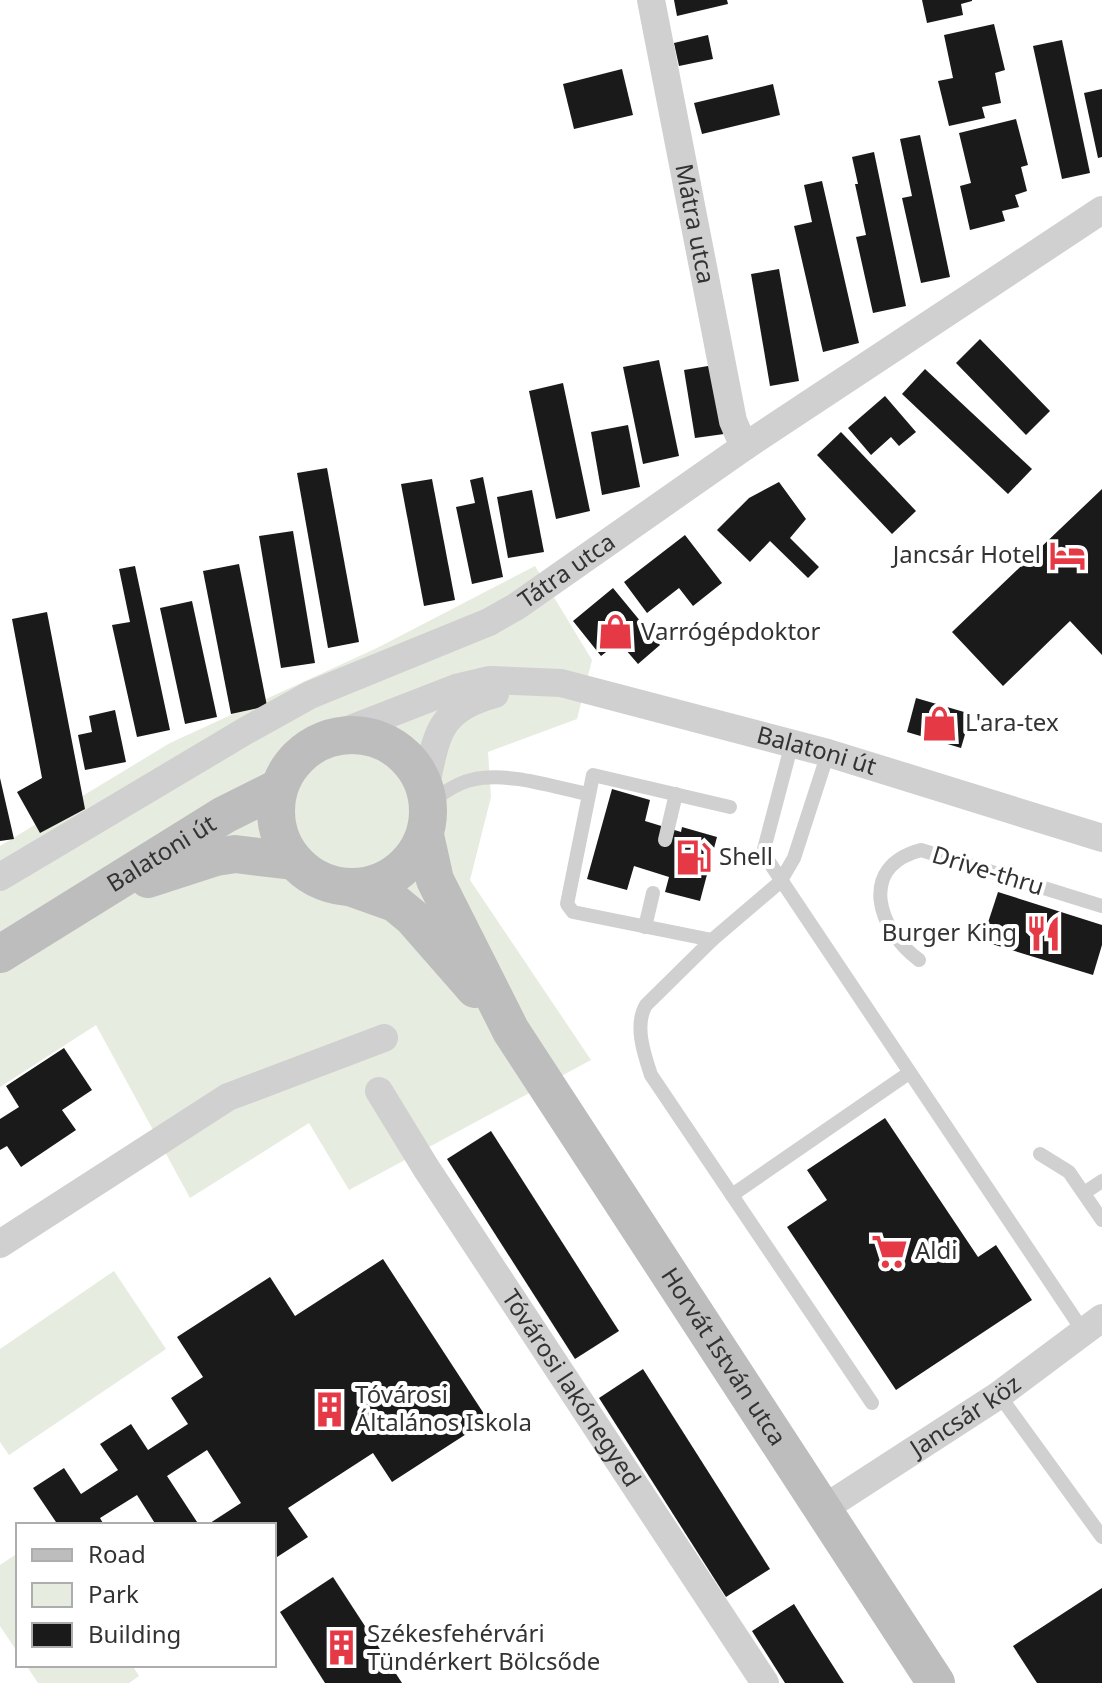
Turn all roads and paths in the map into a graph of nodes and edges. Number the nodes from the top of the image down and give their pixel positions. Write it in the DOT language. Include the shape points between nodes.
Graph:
graph roads {
  1 [pos="651,0"];
  2 [pos="1102,210"];
  3 [pos="744,447"];
  4 [pos="525,680"];
  5 [pos="322,740"];
  6 [pos="792,743"];
  7 [pos="828,753"];
  8 [pos="278,788"];
  9 [pos="588,794"];
  10 [pos="676,794"];
  11 [pos="730,807"];
  12 [pos="426,809"];
  13 [pos="1102,838"];
  14 [pos="665,840"];
  15 [pos="293,861"];
  16 [pos="0,877"];
  17 [pos="780,882"];
  18 [pos="350,887"];
  19 [pos="653,893"];
  20 [pos="89,898"];
  21 [pos="1102,906"];
  22 [pos="645,927"];
  23 [pos="712,940"];
  24 [pos="0,954"];
  25 [pos="919,960"];
  26 [pos="511,1031"];
  27 [pos="384,1038"];
  28 [pos="909,1073"];
  29 [pos="379,1091"];
  30 [pos="1040,1154"];
  31 [pos="1102,1181"];
  32 [pos="1084,1193"];
  33 [pos="732,1195"];
  34 [pos="1102,1220"];
  35 [pos="0,1244"];
  36 [pos="1093,1324"];
  37 [pos="999,1395"];
  38 [pos="872,1403"];
  39 [pos="823,1509"];
  40 [pos="1102,1537"];
  41 [pos="765,1683"];
  42 [pos="936,1683"];
  1 -- 3 [label="street, Mátra utca" via="733,421"];
  2 -- 3 [label="street, Tátra utca"];
  3 -- 16 [label="street, Tátra utca" via="517,606 310,695"];
  4 -- 5 [label="street, Balatoni út" via="490,680 456,688"];
  4 -- 6 [label="street, Balatoni út" via="583,688"];
  4 -- 12 [label="street" via="471,700 449,717 434,747"];
  5 -- 8 [label="main road" via="295,760"];
  5 -- 12 [label="main road" via="355,735 382,741 408,759"];
  6 -- 7 [label="street, Balatoni út"];
  6 -- 17 [label="lane" via="763,853"];
  7 -- 13 [label="street, Balatoni út"];
  7 -- 17 [label="lane" via="794,858"];
  8 -- 15 [label="main road" via="279,836"];
  8 -- 20 [label="main road, Balatoni út"];
  9 -- 10 [label="lane" via="593,775"];
  9 -- 12 [label="lane" via="508,779 473,779 446,791"];
  9 -- 22 [label="lane" via="567,904 573,912"];
  10 -- 11 [label="lane"];
  10 -- 14 [label="lane"];
  12 -- 18 [label="main road" via="413,858 375,883"];
  12 -- 26 [label="main road, Horvát István utca" via="435,880"];
  15 -- 18 [label="main road" via="324,883"];
  15 -- 20 [label="main road, Balatoni út" via="216,857"];
  17 -- 23 [label="lane"];
  17 -- 28 [label="lane"];
  18 -- 26 [label="main road, Horvát István utca" via="395,903 412,917"];
  19 -- 22 [label="lane"];
  20 -- 24 [label="main road, Balatoni út"];
  21 -- 25 [label="lane, Drive-thru" via="921,850 905,854 892,865 880,901 883,919 902,947"];
  22 -- 23 [label="lane"];
  23 -- 33 [label="lane" via="640,1015 651,1075"];
  26 -- 39 [label="main road, Horvát István utca"];
  27 -- 35 [label="street" via="228,1097"];
  28 -- 33 [label="lane"];
  28 -- 36 [label="lane"];
  29 -- 41 [label="street, Tóvárosi lakónegyed"];
  30 -- 32 [label="lane" via="1069,1172"];
  31 -- 32 [label="lane"];
  32 -- 34 [label="lane"];
  33 -- 38 [label="lane"];
  36 -- 37 [label="street, Jancsár köz"];
  37 -- 39 [label="street, Jancsár köz"];
  37 -- 40 [label="lane"];
  39 -- 42 [label="main road, Horvát István utca"];
}
